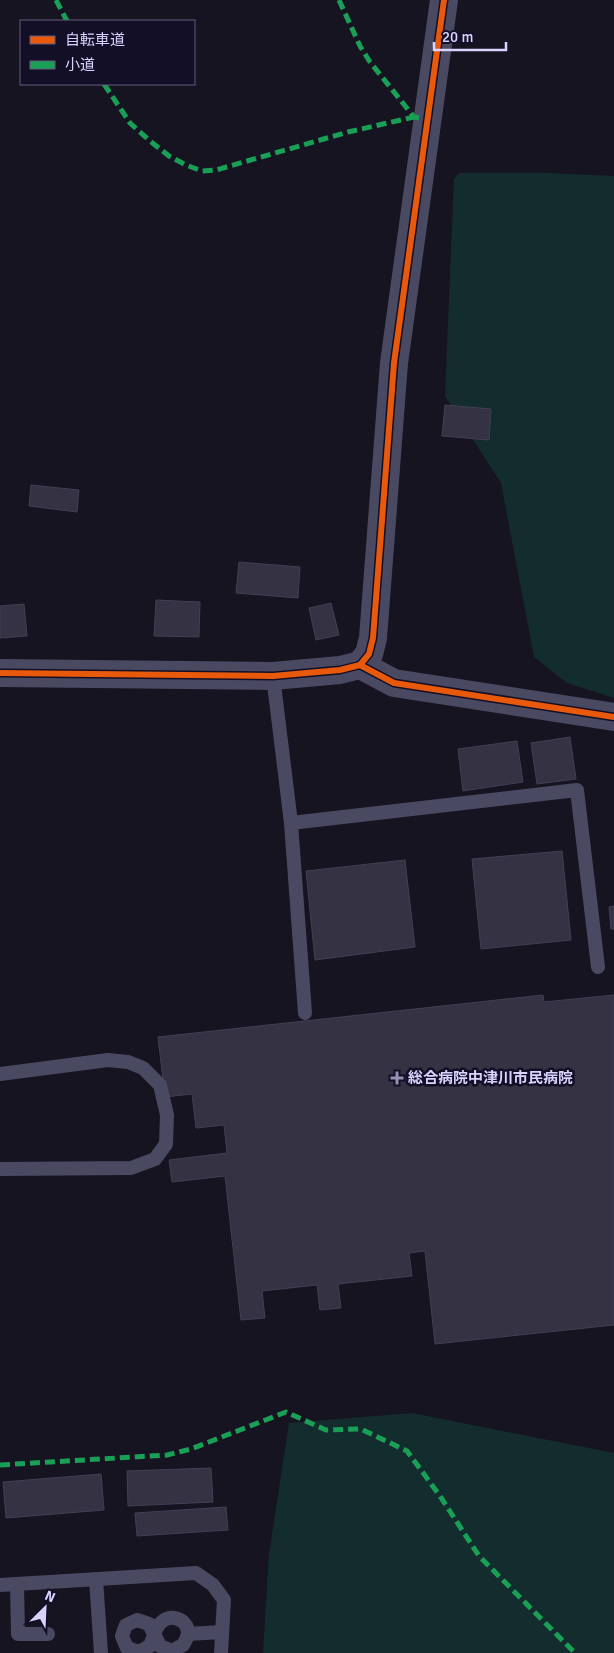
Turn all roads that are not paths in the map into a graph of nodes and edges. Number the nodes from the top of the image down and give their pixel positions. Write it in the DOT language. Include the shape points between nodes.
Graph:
graph roads {
  1 [pos="444,0"];
  2 [pos="360,666"];
  3 [pos="0,673"];
  4 [pos="274,676"];
  5 [pos="614,717"];
  6 [pos="291,823"];
  7 [pos="598,967"];
  8 [pos="305,1013"];
  9 [pos="0,1074"];
  10 [pos="0,1169"];
  11 [pos="96,1579"];
  12 [pos="17,1584"];
  13 [pos="0,1585"];
  14 [pos="222,1632"];
  15 [pos="48,1634"];
  16 [pos="188,1634"];
  17 [pos="101,1653"];
  18 [pos="221,1653"];
  1 -- 2 [label="street" via="394,363 373,638 369,654"];
  2 -- 4 [label="street"];
  2 -- 5 [label="street" via="394,683"];
  3 -- 4 [label="street"];
  4 -- 6 [label="lane"];
  6 -- 7 [label="lane" via="578,790"];
  6 -- 8 [label="lane"];
  9 -- 10 [label="lane" via="108,1060 128,1062 143,1068 160,1085 167,1115 166,1144 155,1159 132,1168"];
  11 -- 12 [label="lane"];
  11 -- 14 [label="lane" via="196,1573 213,1585 224,1600"];
  11 -- 17 [label="lane"];
  12 -- 13 [label="lane"];
  12 -- 15 [label="lane" via="18,1634"];
  14 -- 16 [label="lane"];
  14 -- 18 [label="lane"];
  16 -- 16 [label="lane" via="183,1646 172,1651 160,1646 154,1635 162,1620 170,1617 179,1619"];
}
